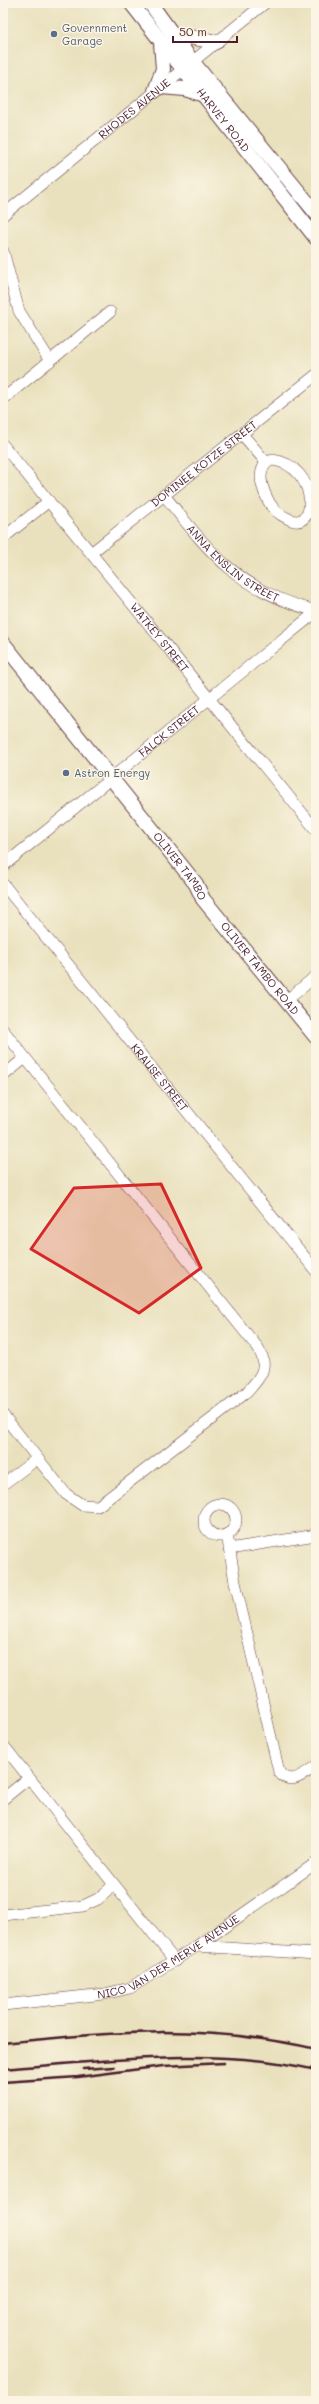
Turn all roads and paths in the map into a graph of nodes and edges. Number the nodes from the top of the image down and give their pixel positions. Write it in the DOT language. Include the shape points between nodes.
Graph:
graph roads {
  1 [pos="131,3"];
  2 [pos="150,3"];
  3 [pos="265,3"];
  4 [pos="167,38"];
  5 [pos="216,42"];
  6 [pos="187,66"];
  7 [pos="158,89"];
  8 [pos="201,94"];
  9 [pos="316,213"];
  10 [pos="3,215"];
  11 [pos="316,238"];
  12 [pos="3,251"];
  13 [pos="110,312"];
  14 [pos="50,361"];
  15 [pos="316,375"];
  16 [pos="3,399"];
  17 [pos="242,434"];
  18 [pos="3,445"];
  19 [pos="266,462"];
  20 [pos="164,494"];
  21 [pos="49,501"];
  22 [pos="3,538"];
  23 [pos="91,553"];
  24 [pos="316,611"];
  25 [pos="3,643"];
  26 [pos="3,655"];
  27 [pos="208,700"];
  28 [pos="109,780"];
  29 [pos="316,830"];
  30 [pos="3,866"];
  31 [pos="3,884"];
  32 [pos="204,899"];
  33 [pos="316,976"];
  34 [pos="287,1000"];
  35 [pos="3,1030"];
  36 [pos="316,1037"];
  37 [pos="25,1058"];
  38 [pos="3,1076"];
  39 [pos="316,1271"];
  40 [pos="3,1415"];
  41 [pos="37,1459"];
  42 [pos="3,1484"];
  43 [pos="227,1534"];
  44 [pos="316,1535"];
  45 [pos="229,1549"];
  46 [pos="3,1745"];
  47 [pos="316,1766"];
  48 [pos="29,1778"];
  49 [pos="3,1799"];
  50 [pos="316,1865"];
  51 [pos="114,1885"];
  52 [pos="3,1915"];
  53 [pos="197,1946"];
  54 [pos="316,1954"];
  55 [pos="176,1961"];
  56 [pos="3,2005"];
  1 -- 4 [label="main road, HARVEY ROAD"];
  2 -- 4 [label="main road, HARVEY ROAD"];
  3 -- 5 [label="street, RHODES AVENUE"];
  4 -- 5 [label="main road"];
  4 -- 6 [label="main road, HARVEY ROAD"];
  4 -- 7 [label="main road"];
  5 -- 6 [label="street, RHODES AVENUE"];
  6 -- 7 [label="street, RHODES AVENUE"];
  6 -- 8 [label="main road, HARVEY ROAD"];
  6 -- 9 [label="main road, HARVEY ROAD"];
  7 -- 8 [label="main road" via="185,89"];
  7 -- 10 [label="street, RHODES AVENUE"];
  8 -- 11 [label="main road, HARVEY ROAD"];
  12 -- 14 [label="street" via="19,311"];
  13 -- 14 [label="street"];
  14 -- 16 [label="street"];
  15 -- 17 [label="street, DOMINEE KOTZE STREET"];
  17 -- 19 [label="street"];
  17 -- 20 [label="street, DOMINEE KOTZE STREET"];
  18 -- 21 [label="street, WATKEY STREET"];
  19 -- 19 [label="street" via="262,468 262,486 275,510 290,520 304,519 310,515 315,499 304,477 290,464 282,461"];
  20 -- 23 [label="street, DOMINEE KOTZE STREET"];
  20 -- 24 [label="street, ANNA ENSLIN STREET" via="201,541 236,575 278,599"];
  21 -- 22 [label="street"];
  21 -- 23 [label="street, WATKEY STREET"];
  23 -- 27 [label="street, WATKEY STREET"];
  24 -- 27 [label="street, FALCK STREET"];
  25 -- 28 [label="main road, OLIVER TAMBO"];
  26 -- 28 [label="main road, OLIVER TAMBO"];
  27 -- 28 [label="street, FALCK STREET"];
  27 -- 29 [label="street, WATKEY STREET"];
  28 -- 30 [label="street, FALCK STREET"];
  28 -- 32 [label="main road, OLIVER TAMBO" via="196,884"];
  31 -- 39 [label="street, KRAUSE STREET"];
  32 -- 34 [label="main road, OLIVER TAMBO ROAD"];
  33 -- 34 [label="street"];
  34 -- 36 [label="main road, OLIVER TAMBO ROAD"];
  35 -- 37 [label="street"];
  37 -- 38 [label="street"];
  37 -- 41 [label="street" via="258,1348 264,1361 262,1374 246,1392 98,1506 91,1507 73,1501"];
  40 -- 41 [label="street"];
  41 -- 42 [label="street"];
  43 -- 45 [label="street"];
  44 -- 45 [label="street"];
  45 -- 47 [label="street" via="279,1772 286,1779 292,1780"];
  46 -- 48 [label="street"];
  48 -- 49 [label="street"];
  48 -- 51 [label="street"];
  50 -- 53 [label="street, NICO VAN DER MERVE AVENUE"];
  51 -- 52 [label="street" via="98,1899 83,1906"];
  51 -- 55 [label="street"];
  53 -- 54 [label="street"];
  53 -- 55 [label="street, NICO VAN DER MERVE AVENUE"];
  55 -- 56 [label="street, NICO VAN DER MERVE AVENUE" via="118,1992"];
}
